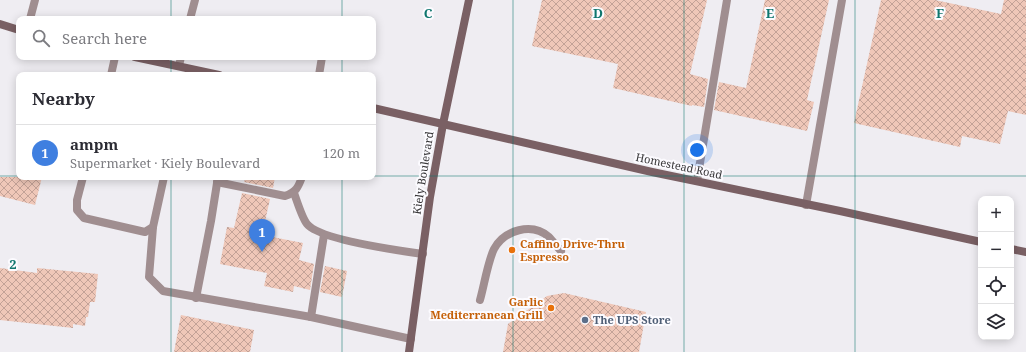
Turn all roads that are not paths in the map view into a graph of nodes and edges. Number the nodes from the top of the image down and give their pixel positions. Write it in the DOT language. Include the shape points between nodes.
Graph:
graph roads {
  1 [pos="35,0"];
  2 [pos="195,0"];
  3 [pos="468,0"];
  4 [pos="727,0"];
  5 [pos="842,0"];
  6 [pos="31,16"];
  7 [pos="191,16"];
  8 [pos="0,24"];
  9 [pos="16,29"];
  10 [pos="114,60"];
  11 [pos="150,60"];
  12 [pos="180,60"];
  13 [pos="322,60"];
  14 [pos="179,66"];
  15 [pos="112,72"];
  16 [pos="206,72"];
  17 [pos="320,72"];
  18 [pos="376,109"];
  19 [pos="443,124"];
  20 [pos="82,180"];
  21 [pos="163,180"];
  22 [pos="217,180"];
  23 [pos="221,180"];
  24 [pos="301,180"];
  25 [pos="698,181"];
  26 [pos="294,193"];
  27 [pos="806,205"];
  28 [pos="152,227"];
  29 [pos="324,235"];
  30 [pos="978,241"];
  31 [pos="1014,250"];
  32 [pos="561,251"];
  33 [pos="1026,252"];
  34 [pos="423,254"];
  35 [pos="196,298"];
  36 [pos="480,300"];
  37 [pos="311,317"];
  38 [pos="411,339"];
  39 [pos="409,352"];
  1 -- 6 [label="lane"];
  2 -- 7 [label="lane"];
  3 -- 19 [label="main road, Kiely Boulevard"];
  4 -- 25 [label="lane"];
  5 -- 27 [label="lane"];
  8 -- 9 [label="main road"];
  10 -- 15 [label="lane"];
  11 -- 14 [label="main road"];
  12 -- 14 [label="lane"];
  13 -- 17 [label="lane"];
  14 -- 16 [label="main road"];
  18 -- 19 [label="main road, Homestead Road"];
  19 -- 25 [label="main road, Homestead Road"];
  19 -- 34 [label="main road, Kiely Boulevard"];
  20 -- 28 [label="lane" via="77,210 84,218 145,232"];
  21 -- 28 [label="lane"];
  22 -- 35 [label="lane"];
  23 -- 26 [label="lane" via="285,196"];
  24 -- 26 [label="lane"];
  25 -- 27 [label="main road, Homestead Road"];
  26 -- 29 [label="lane" via="307,225"];
  27 -- 30 [label="main road, Homestead Road"];
  28 -- 35 [label="lane" via="148,277 163,291"];
  29 -- 34 [label="lane"];
  29 -- 37 [label="lane"];
  31 -- 33 [label="main road"];
  32 -- 36 [label="lane" via="548,236 537,231 523,229 499,241 493,250"];
  34 -- 38 [label="main road, Kiely Boulevard"];
  35 -- 37 [label="lane"];
  37 -- 38 [label="lane"];
  38 -- 39 [label="main road, Kiely Boulevard"];
}
